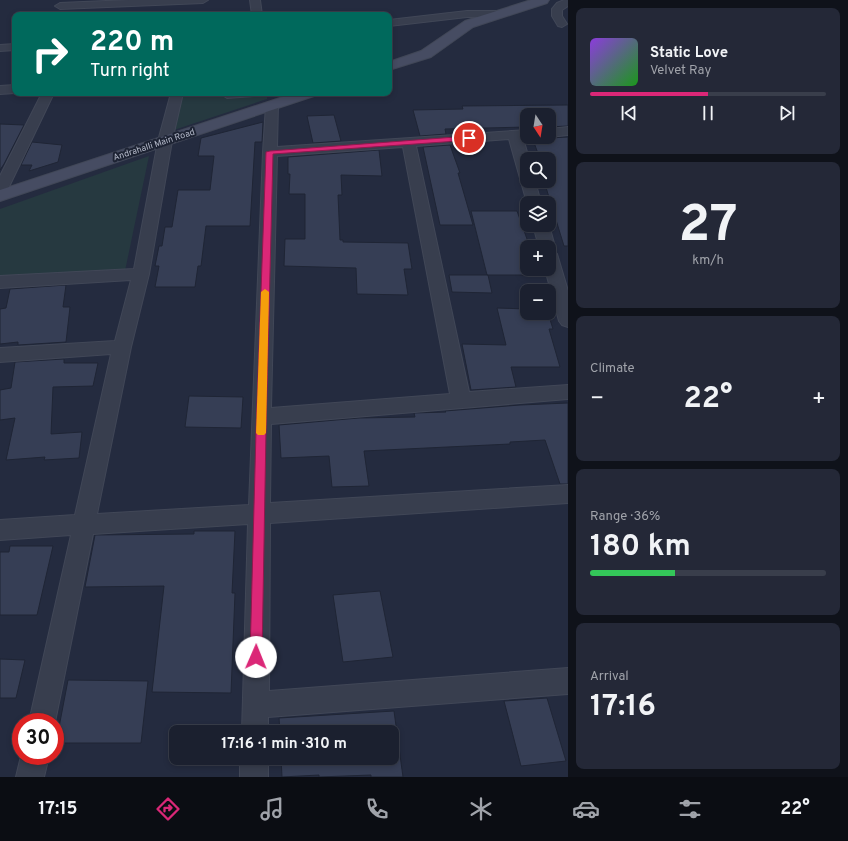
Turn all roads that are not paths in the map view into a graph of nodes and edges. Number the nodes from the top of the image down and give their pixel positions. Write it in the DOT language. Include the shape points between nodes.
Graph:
graph roads {
  1 [pos="203,0"];
  2 [pos="255,0"];
  3 [pos="543,0"];
  4 [pos="126,2"];
  5 [pos="560,2"];
  6 [pos="59,7"];
  7 [pos="257,12"];
  8 [pos="467,15"];
  9 [pos="392,23"];
  10 [pos="562,24"];
  11 [pos="12,47"];
  12 [pos="0,48"];
  13 [pos="392,65"];
  14 [pos="0,90"];
  15 [pos="12,90"];
  16 [pos="47,96"];
  17 [pos="176,96"];
  18 [pos="300,96"];
  19 [pos="272,105"];
  20 [pos="568,131"];
  21 [pos="556,132"];
  22 [pos="520,135"];
  23 [pos="165,141"];
  24 [pos="409,143"];
  25 [pos="270,152"];
  26 [pos="0,191"];
  27 [pos="0,196"];
  28 [pos="141,274"];
  29 [pos="555,276"];
  30 [pos="0,282"];
  31 [pos="568,321"];
  32 [pos="122,347"];
  33 [pos="0,355"];
  34 [pos="568,392"];
  35 [pos="461,401"];
  36 [pos="261,417"];
  37 [pos="568,494"];
  38 [pos="259,514"];
  39 [pos="84,524"];
  40 [pos="0,530"];
  41 [pos="568,681"];
  42 [pos="255,705"];
  43 [pos="44,713"];
  44 [pos="255,725"];
  45 [pos="33,765"];
  46 [pos="254,765"];
  47 [pos="30,777"];
  48 [pos="254,777"];
  1 -- 4 [label="street"];
  2 -- 7 [label="street"];
  3 -- 8 [label="main road" via="500,14"];
  4 -- 6 [label="street"];
  5 -- 10 [label="street" via="557,16"];
  8 -- 9 [label="street"];
  8 -- 13 [label="main road" via="426,54"];
  11 -- 12 [label="street"];
  14 -- 15 [label="street"];
  16 -- 26 [label="street"];
  17 -- 23 [label="street"];
  18 -- 19 [label="main road, Andrahalli Main Road"];
  19 -- 23 [label="main road, Andrahalli Main Road"];
  19 -- 25 [label="street"];
  20 -- 21 [label="street"];
  22 -- 24 [label="street"];
  23 -- 27 [label="main road, Andrahalli Main Road"];
  23 -- 28 [label="street"];
  24 -- 25 [label="street"];
  24 -- 35 [label="street"];
  25 -- 36 [label="street"];
  28 -- 30 [label="street"];
  28 -- 32 [label="street"];
  29 -- 31 [label="street"];
  32 -- 33 [label="street"];
  32 -- 39 [label="street"];
  34 -- 35 [label="street"];
  35 -- 36 [label="street"];
  36 -- 38 [label="street"];
  37 -- 38 [label="street"];
  38 -- 39 [label="street"];
  38 -- 42 [label="street"];
  39 -- 40 [label="street"];
  39 -- 43 [label="street"];
  41 -- 42 [label="street"];
  42 -- 44 [label="street"];
  45 -- 47 [label="street"];
  46 -- 48 [label="street"];
}
